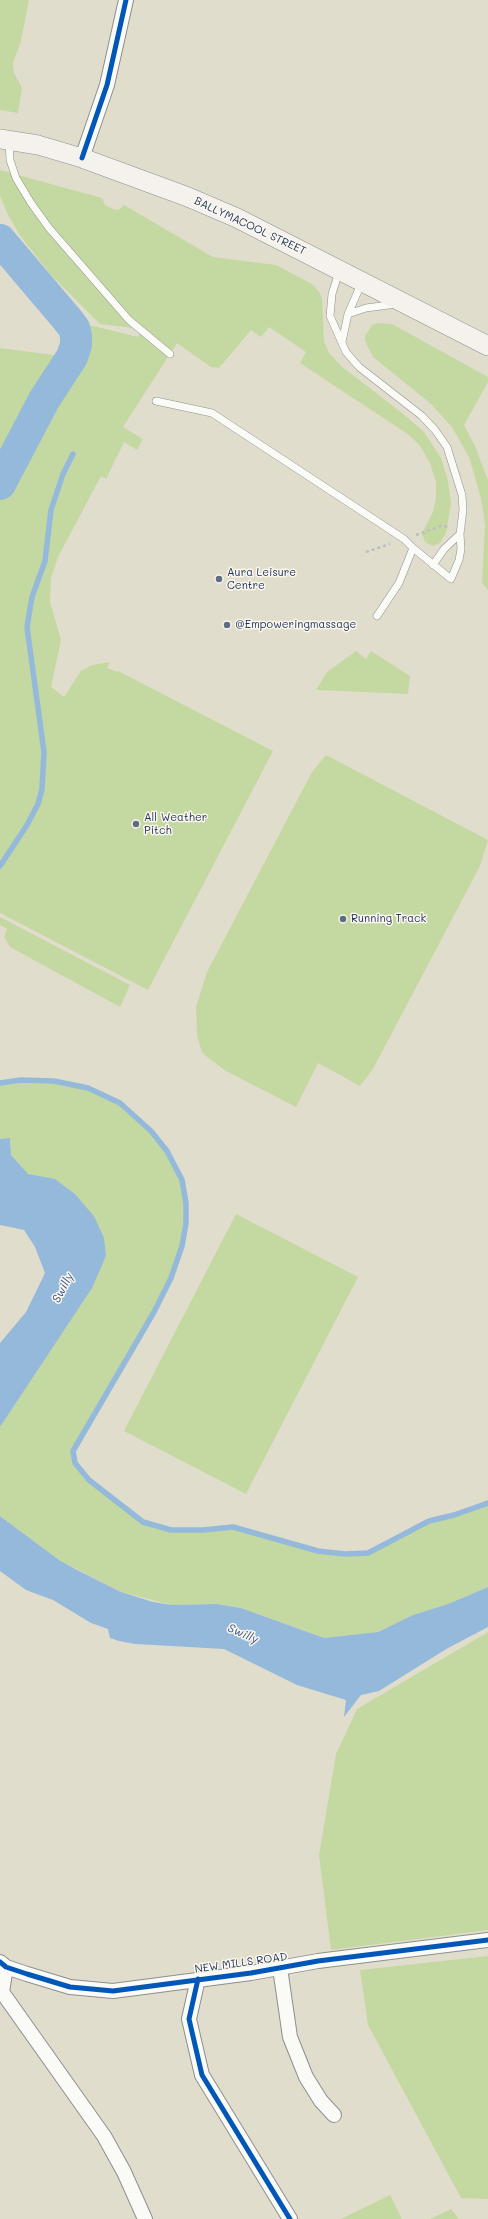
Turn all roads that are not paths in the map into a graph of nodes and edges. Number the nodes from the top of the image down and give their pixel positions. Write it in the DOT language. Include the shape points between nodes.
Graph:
graph roads {
  1 [pos="126,0"];
  2 [pos="4,140"];
  3 [pos="82,158"];
  4 [pos="340,270"];
  5 [pos="363,281"];
  6 [pos="406,303"];
  7 [pos="348,314"];
  8 [pos="342,342"];
  9 [pos="488,346"];
  10 [pos="170,354"];
  11 [pos="156,401"];
  12 [pos="460,531"];
  13 [pos="412,548"];
  14 [pos="433,565"];
  15 [pos="377,616"];
  16 [pos="488,1940"];
  17 [pos="3,1964"];
  18 [pos="280,1968"];
  19 [pos="198,1979"];
  20 [pos="334,2115"];
  21 [pos="145,2219"];
  22 [pos="290,2219"];
  1 -- 3 [label="street" via="108,85"];
  2 -- 3 [label="main road, BALLYMACOOL STREET" via="38,145"];
  2 -- 10 [label="lane" via="16,178 44,222 129,320"];
  3 -- 4 [label="main road, BALLYMACOOL STREET" via="194,200"];
  4 -- 5 [label="main road, BALLYMACOOL STREET"];
  4 -- 8 [label="lane" via="332,294 330,316"];
  5 -- 6 [label="main road, BALLYMACOOL STREET"];
  5 -- 7 [label="lane"];
  6 -- 7 [label="lane" via="366,308"];
  6 -- 9 [label="main road, BALLYMACOOL STREET"];
  7 -- 8 [label="lane"];
  8 -- 12 [label="lane" via="351,360 422,416 447,447 462,495"];
  11 -- 13 [label="lane" via="212,414 404,539"];
  12 -- 14 [label="lane"];
  12 -- 14 [label="lane" via="459,560 451,579"];
  13 -- 14 [label="lane"];
  13 -- 15 [label="lane" via="399,583"];
  16 -- 18 [label="street, NEW MILLS ROAD"];
  17 -- 19 [label="street, NEW MILLS ROAD" via="70,1987 113,1990"];
  17 -- 21 [label="street, NEW MILLS ROAD" via="2,1992 104,2136"];
  18 -- 19 [label="street, NEW MILLS ROAD"];
  18 -- 20 [label="street" via="290,2037 306,2077"];
  19 -- 22 [label="street" via="190,2019 202,2075"];
}
